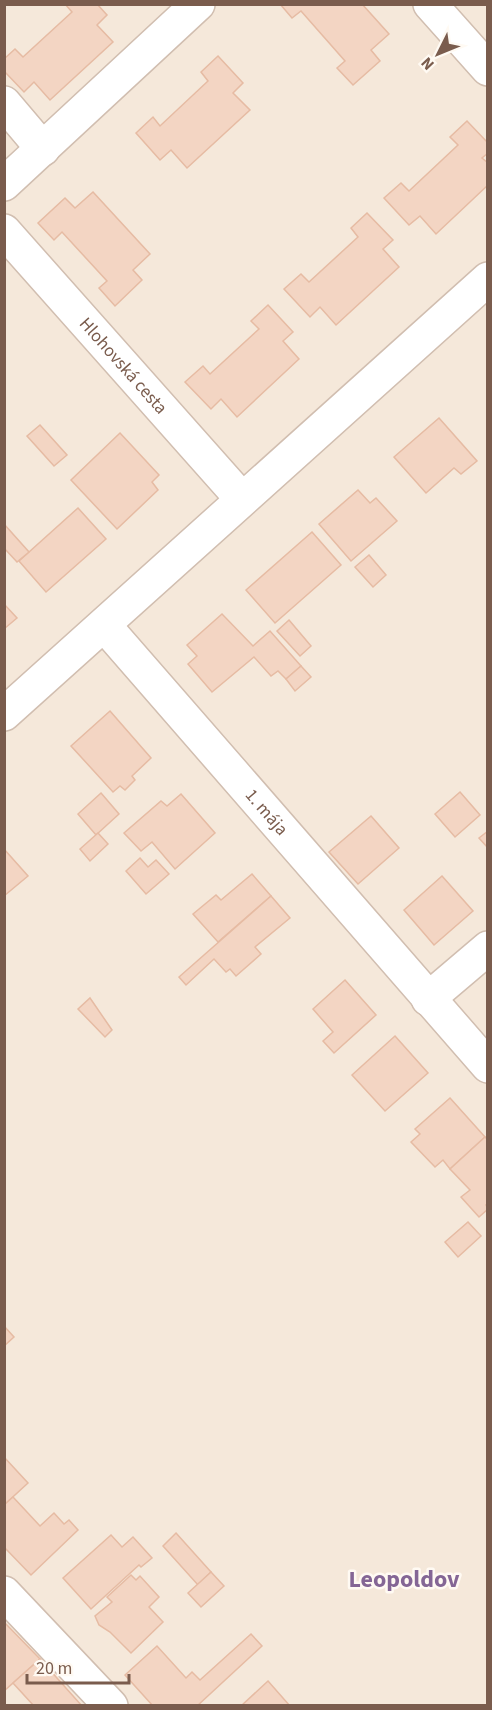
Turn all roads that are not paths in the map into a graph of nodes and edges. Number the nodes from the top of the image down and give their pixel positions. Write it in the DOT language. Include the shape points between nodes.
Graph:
graph roads {
  1 [pos="198,4"];
  2 [pos="430,4"];
  3 [pos="488,69"];
  4 [pos="4,103"];
  5 [pos="43,149"];
  6 [pos="4,184"];
  7 [pos="4,231"];
  8 [pos="488,279"];
  9 [pos="242,499"];
  10 [pos="104,625"];
  11 [pos="4,714"];
  12 [pos="488,948"];
  13 [pos="428,999"];
  14 [pos="488,1066"];
  15 [pos="4,1593"];
  16 [pos="111,1706"];
  1 -- 5 [label="street"];
  2 -- 3 [label="street"];
  4 -- 5 [label="street"];
  5 -- 6 [label="street"];
  7 -- 9 [label="street, Hlohovská cesta"];
  8 -- 9 [label="street"];
  9 -- 10 [label="street"];
  10 -- 11 [label="street"];
  10 -- 13 [label="street, 1. mája"];
  12 -- 13 [label="street"];
  13 -- 14 [label="street, 1. mája"];
  15 -- 16 [label="street"];
}
